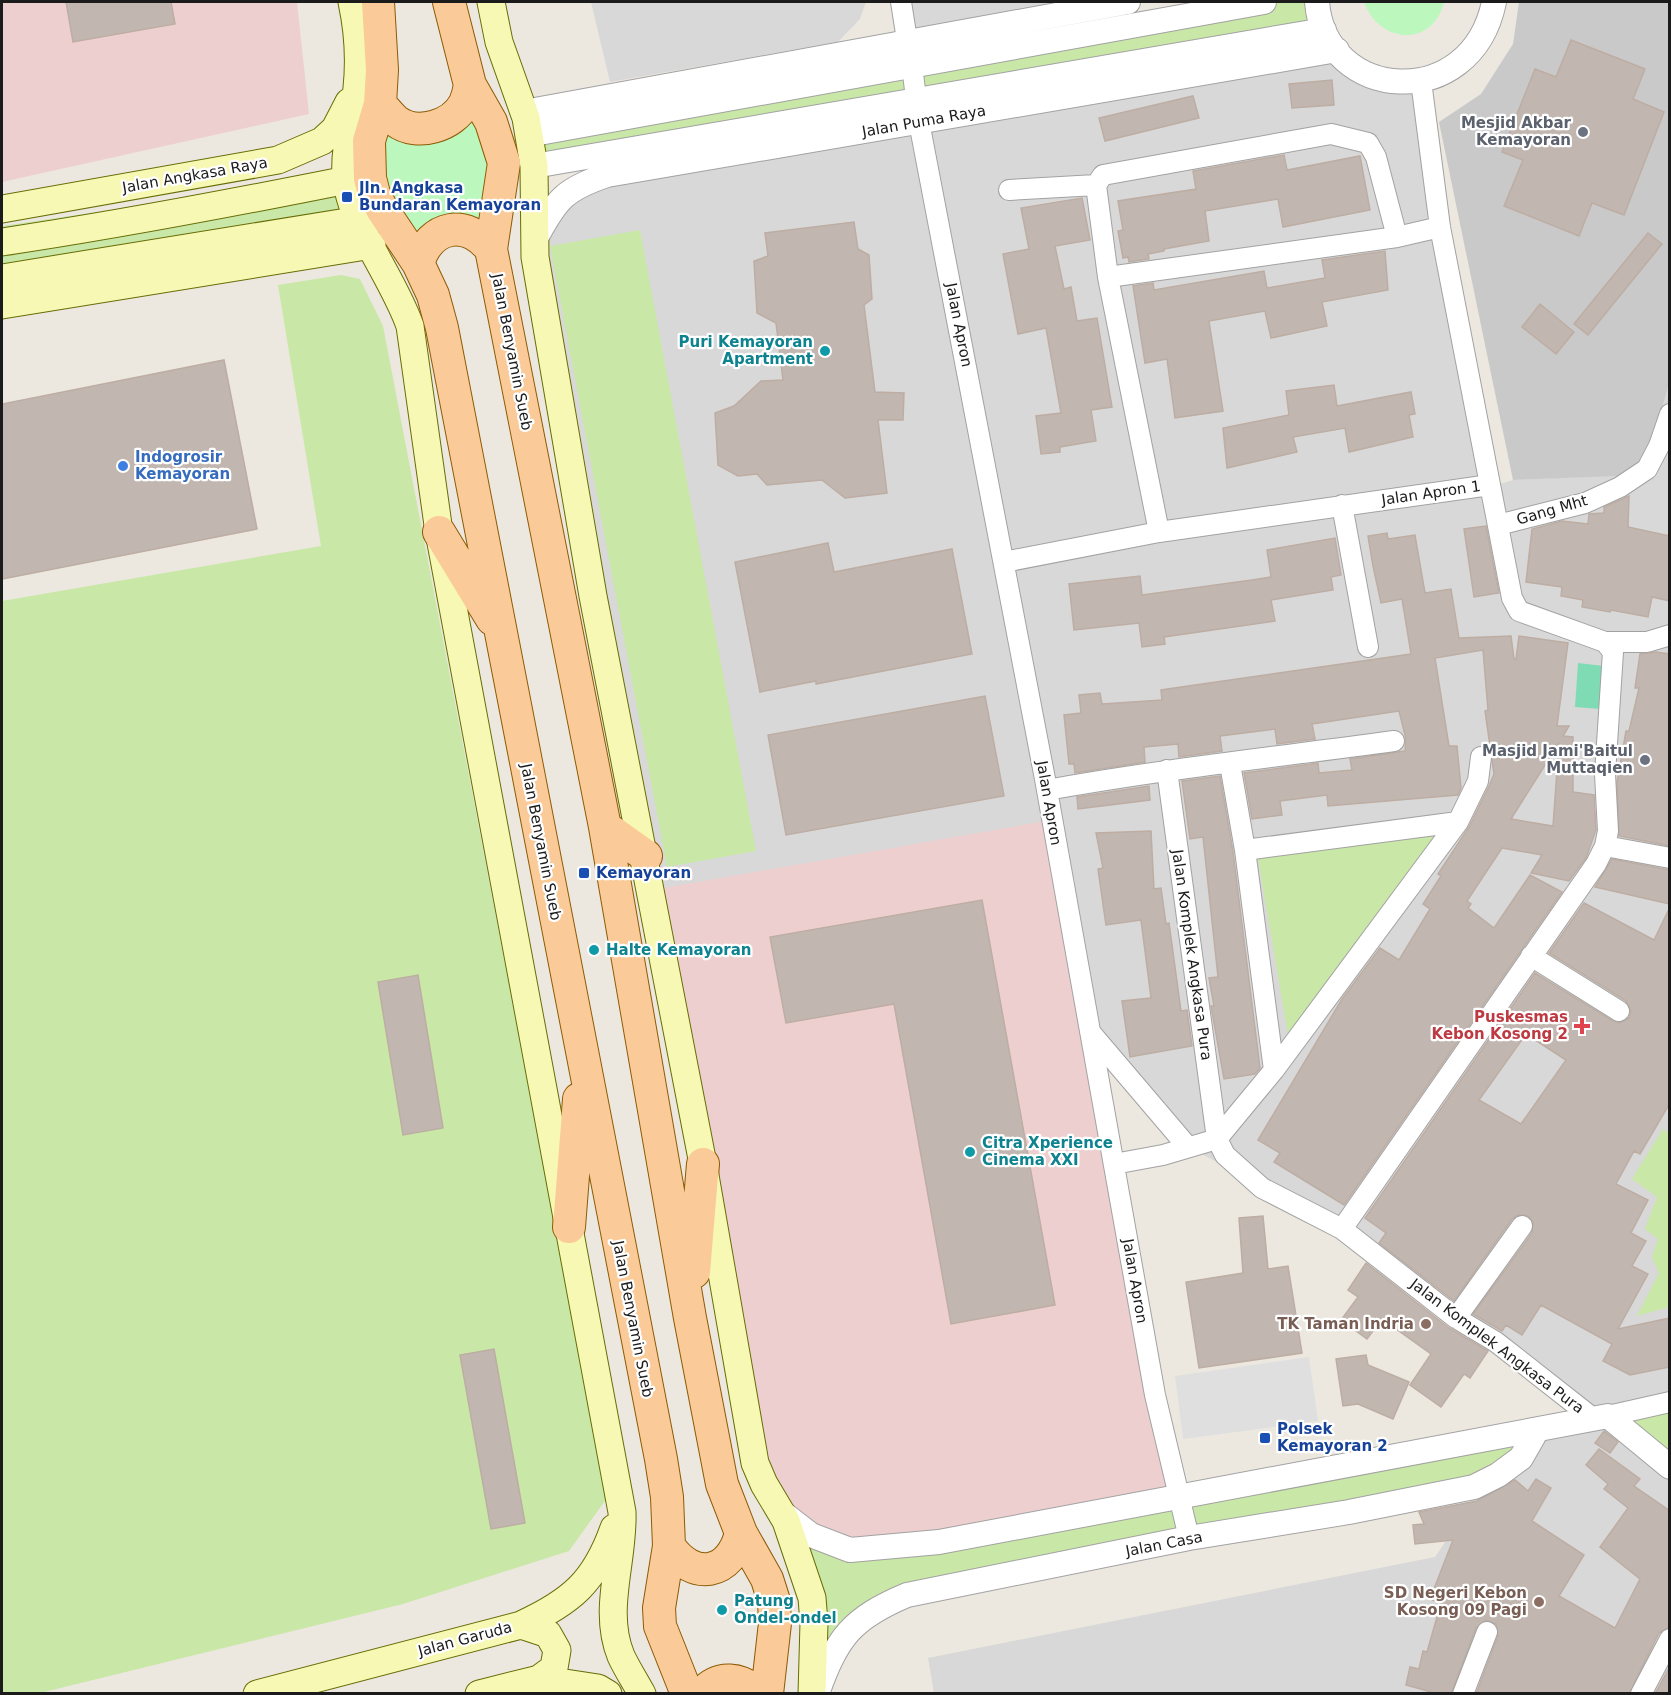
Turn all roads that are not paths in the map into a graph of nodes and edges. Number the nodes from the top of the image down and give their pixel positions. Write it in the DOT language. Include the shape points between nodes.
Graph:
graph roads {
  1 [pos="352,2"];
  2 [pos="378,2"];
  3 [pos="449,2"];
  4 [pos="491,2"];
  5 [pos="901,2"];
  6 [pos="1128,2"];
  7 [pos="1264,2"];
  8 [pos="1317,2"];
  9 [pos="1494,2"];
  10 [pos="1324,30"];
  11 [pos="907,40"];
  12 [pos="1337,50"];
  13 [pos="912,66"];
  14 [pos="1421,81"];
  15 [pos="470,85"];
  16 [pos="368,95"];
  17 [pos="918,111"];
  18 [pos="526,124"];
  19 [pos="534,166"];
  20 [pos="338,182"];
  21 [pos="1096,185"];
  22 [pos="1009,190"];
  23 [pos="2,209"];
  24 [pos="349,221"];
  25 [pos="1440,227"];
  26 [pos="537,236"];
  27 [pos="1397,237"];
  28 [pos="2,242"];
  29 [pos="372,245"];
  30 [pos="491,249"];
  31 [pos="418,263"];
  32 [pos="135,269"];
  33 [pos="1108,277"];
  34 [pos="2,278"];
  35 [pos="2,305"];
  36 [pos="1670,414"];
  37 [pos="1490,485"];
  38 [pos="1342,505"];
  39 [pos="1498,525"];
  40 [pos="439,532"];
  41 [pos="1159,532"];
  42 [pos="1004,562"];
  43 [pos="502,635"];
  44 [pos="1670,635"];
  45 [pos="1605,642"];
  46 [pos="1368,647"];
  47 [pos="1394,741"];
  48 [pos="1481,757"];
  49 [pos="1230,764"];
  50 [pos="1167,770"];
  51 [pos="1047,790"];
  52 [pos="1458,822"];
  53 [pos="606,827"];
  54 [pos="1605,846"];
  55 [pos="1245,850"];
  56 [pos="646,856"];
  57 [pos="1670,858"];
  58 [pos="1531,957"];
  59 [pos="1619,1011"];
  60 [pos="1090,1031"];
  61 [pos="582,1063"];
  62 [pos="1275,1070"];
  63 [pos="1216,1139"];
  64 [pos="1187,1146"];
  65 [pos="703,1164"];
  66 [pos="1114,1164"];
  67 [pos="1522,1226"];
  68 [pos="568,1227"];
  69 [pos="1342,1228"];
  70 [pos="690,1318"];
  71 [pos="1456,1318"];
  72 [pos="1670,1402"];
  73 [pos="1601,1418"];
  74 [pos="1537,1430"];
  75 [pos="1670,1467"];
  76 [pos="1179,1496"];
  77 [pos="780,1510"];
  78 [pos="622,1512"];
  79 [pos="741,1533"];
  80 [pos="1189,1538"];
  81 [pos="669,1546"];
  82 [pos="520,1625"];
  83 [pos="1487,1632"];
  84 [pos="1670,1639"];
  85 [pos="539,1678"];
  86 [pos="257,1694"];
  87 [pos="479,1694"];
  88 [pos="608,1694"];
  89 [pos="642,1694"];
  90 [pos="687,1694"];
  91 [pos="702,1694"];
  92 [pos="759,1694"];
  93 [pos="768,1694"];
  94 [pos="812,1694"];
  95 [pos="817,1694"];
  96 [pos="1463,1694"];
  97 [pos="1641,1694"];
  1 -- 16 [label="main road, Jalan Benyamin Sueb"];
  2 -- 16 [label="main road, Jalan Benyamin Sueb" via="382,70"];
  3 -- 15 [label="main road, Jalan Benyamin Sueb"];
  4 -- 18 [label="main road" via="499,42"];
  5 -- 11 [label="street"];
  6 -- 11 [label="street"];
  7 -- 13 [label="street"];
  8 -- 10 [label="street"];
  9 -- 14 [label="street" via="1483,37 1471,53 1456,66"];
  10 -- 12 [label="street"];
  10 -- 17 [label="street, Jalan Puma Raya"];
  11 -- 18 [label="street"];
  12 -- 14 [label="street" via="1374,77"];
  12 -- 17 [label="street, Jalan Puma Raya"];
  13 -- 17 [label="street, Jalan Apron"];
  13 -- 18 [label="street"];
  14 -- 25 [label="street, Jalan Apron 1"];
  15 -- 16 [label="main road" via="464,104 451,119 436,127 416,128 397,122"];
  15 -- 30 [label="main road, Jalan Benyamin Sueb" via="491,122 504,163"];
  16 -- 20 [label="main road, Jalan Benyamin Sueb"];
  16 -- 23 [label="main road, Jalan Angkasa Raya" via="322,141 278,160"];
  16 -- 31 [label="main road, Jalan Benyamin Sueb" via="370,178 374,194"];
  17 -- 19 [label="street, Jalan Puma Raya"];
  17 -- 26 [label="street, Jalan Puma Raya" via="587,182 555,203"];
  17 -- 42 [label="street, Jalan Apron"];
  18 -- 19 [label="main road"];
  19 -- 26 [label="main road"];
  20 -- 24 [label="main road, Jalan Benyamin Sueb"];
  20 -- 28 [label="main road"];
  21 -- 22 [label="street"];
  21 -- 27 [label="street" via="1110,173 1331,134 1368,144 1376,157"];
  21 -- 33 [label="street"];
  24 -- 29 [label="main road, Jalan Benyamin Sueb"];
  24 -- 32 [label="main road"];
  25 -- 27 [label="street"];
  25 -- 37 [label="street, Jalan Apron 1"];
  26 -- 56 [label="main road" via="536,258 590,578"];
  27 -- 33 [label="street"];
  29 -- 32 [label="main road"];
  29 -- 40 [label="main road, Jalan Benyamin Sueb" via="410,326"];
  30 -- 31 [label="main road" via="470,231 453,229 429,240"];
  30 -- 53 [label="main road, Jalan Benyamin Sueb"];
  31 -- 43 [label="main road, Jalan Benyamin Sueb" via="442,328"];
  32 -- 34 [label="main road"];
  32 -- 35 [label="main road"];
  33 -- 41 [label="street"];
  36 -- 39 [label="street, Gang Mht" via="1647,469 1620,487 1585,503"];
  37 -- 38 [label="street, Jalan Apron 1"];
  37 -- 39 [label="street"];
  38 -- 41 [label="street, Jalan Apron 1"];
  38 -- 46 [label="street"];
  39 -- 45 [label="street" via="1512,598 1519,611"];
  40 -- 43 [label="main road"];
  40 -- 68 [label="main road, Jalan Benyamin Sueb"];
  41 -- 42 [label="street, Jalan Apron 1"];
  42 -- 51 [label="street, Jalan Apron"];
  43 -- 61 [label="main road, Jalan Benyamin Sueb"];
  44 -- 45 [label="street" via="1647,642"];
  45 -- 54 [label="street" via="1613,652 1614,669 1605,774"];
  47 -- 49 [label="street"];
  48 -- 52 [label="street" via="1478,781"];
  49 -- 50 [label="street"];
  49 -- 55 [label="street"];
  50 -- 51 [label="street"];
  50 -- 63 [label="street, Jalan Komplek Angkasa Pura"];
  51 -- 60 [label="street, Jalan Apron"];
  52 -- 55 [label="street"];
  52 -- 62 [label="street"];
  53 -- 56 [label="main road"];
  53 -- 70 [label="main road, Jalan Benyamin Sueb"];
  54 -- 57 [label="street"];
  54 -- 58 [label="street"];
  55 -- 62 [label="street"];
  56 -- 65 [label="main road"];
  58 -- 59 [label="street"];
  58 -- 69 [label="street"];
  60 -- 64 [label="street"];
  60 -- 66 [label="street, Jalan Apron"];
  61 -- 68 [label="main road"];
  61 -- 81 [label="main road, Jalan Benyamin Sueb" via="661,1459"];
  62 -- 63 [label="street"];
  63 -- 64 [label="street"];
  63 -- 69 [label="street, Jalan Komplek Angkasa Pura" via="1233,1162 1262,1188"];
  64 -- 66 [label="street"];
  65 -- 70 [label="main road"];
  65 -- 77 [label="main road" via="755,1463"];
  66 -- 76 [label="street, Jalan Apron" via="1155,1395"];
  67 -- 71 [label="street"];
  68 -- 78 [label="main road, Jalan Benyamin Sueb"];
  69 -- 71 [label="street, Jalan Komplek Angkasa Pura"];
  70 -- 79 [label="main road, Jalan Benyamin Sueb" via="722,1484"];
  71 -- 73 [label="street, Jalan Komplek Angkasa Pura"];
  72 -- 73 [label="street"];
  73 -- 74 [label="street"];
  73 -- 75 [label="street"];
  74 -- 76 [label="street"];
  74 -- 80 [label="street, Jalan Casa" via="1521,1458 1474,1487"];
  76 -- 77 [label="street" via="939,1542 863,1550 824,1541"];
  76 -- 80 [label="street, Jalan Apron"];
  77 -- 94 [label="main road" via="812,1598"];
  78 -- 82 [label="main road, Jalan Garuda" via="603,1557 576,1592 557,1608"];
  78 -- 89 [label="main road, Jalan Benyamin Sueb" via="614,1627 621,1655"];
  79 -- 81 [label="main road" via="737,1549 726,1562 710,1569 693,1569 678,1560"];
  79 -- 93 [label="main road, Jalan Benyamin Sueb" via="774,1602"];
  80 -- 95 [label="street, Jalan Casa" via="907,1595 868,1613 842,1639 830,1657"];
  81 -- 90 [label="main road, Jalan Benyamin Sueb" via="659,1608 660,1626"];
  82 -- 85 [label="main road" via="548,1634 558,1650 554,1668"];
  82 -- 86 [label="main road, Jalan Garuda"];
  83 -- 96 [label="street"];
  84 -- 97 [label="street"];
  85 -- 87 [label="main road"];
  85 -- 88 [label="main road"];
  91 -- 92 [label="main road" via="720,1680 735,1679"];
}
